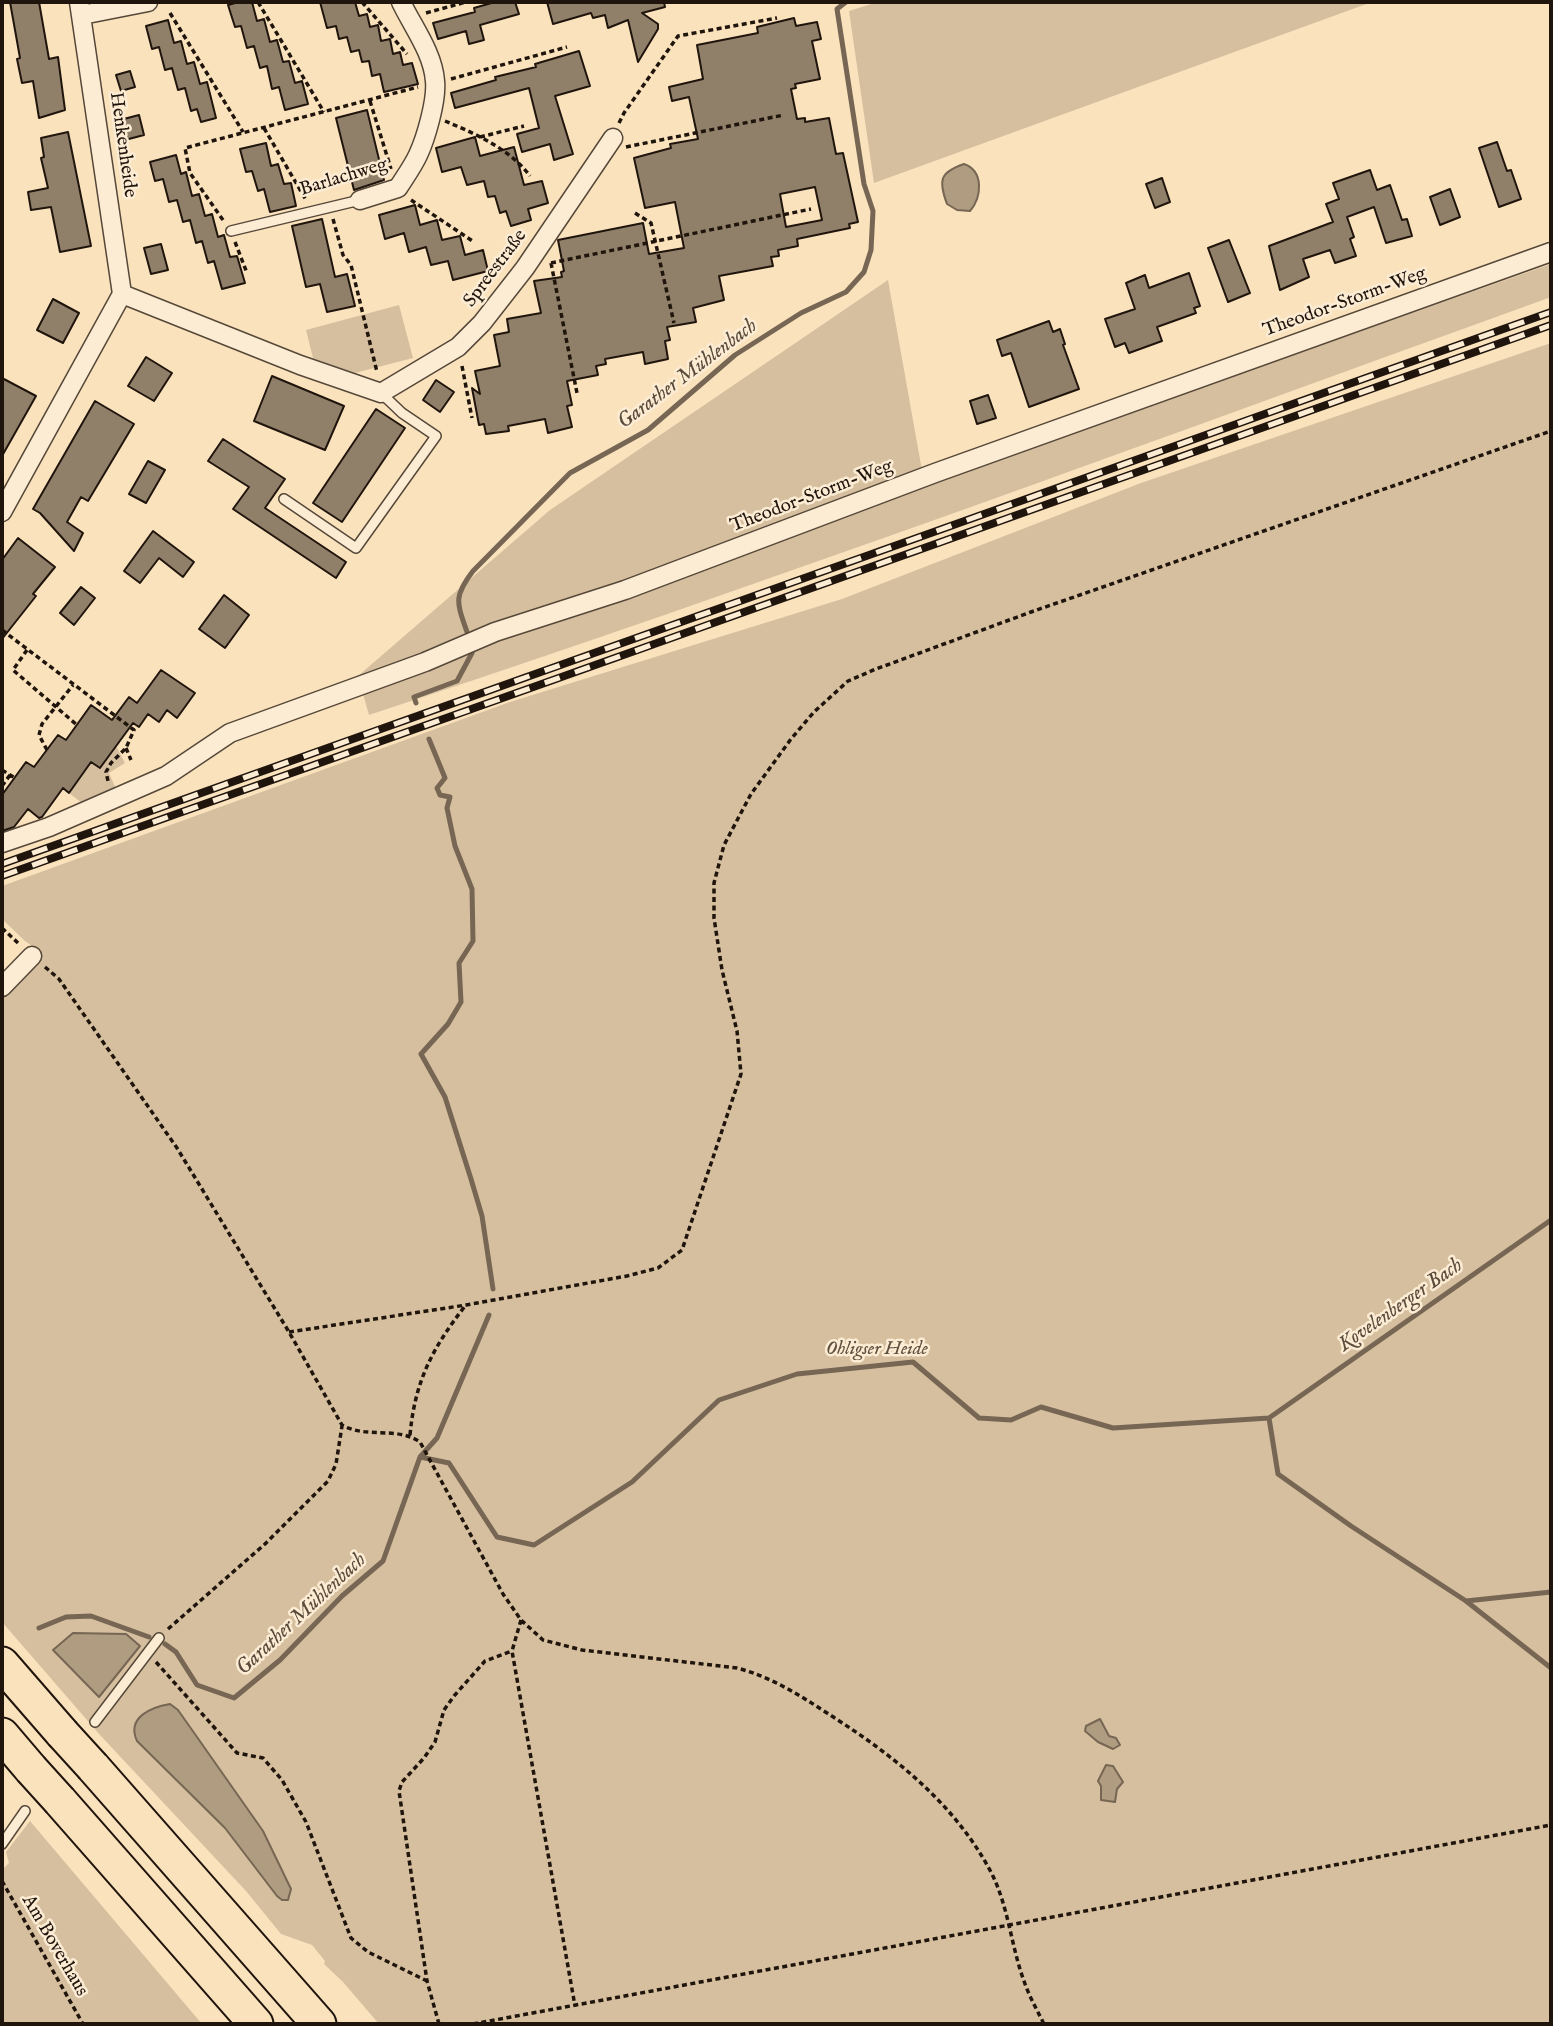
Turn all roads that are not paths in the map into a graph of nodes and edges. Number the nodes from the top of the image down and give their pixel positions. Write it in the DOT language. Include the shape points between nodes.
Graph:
graph roads {
  1 [pos="148,2"];
  2 [pos="401,2"];
  3 [pos="81,8"];
  4 [pos="619,143"];
  5 [pos="360,200"];
  6 [pos="231,231"];
  7 [pos="1551,252"];
  8 [pos="122,294"];
  9 [pos="381,393"];
  10 [pos="284,499"];
  11 [pos="2,512"];
  12 [pos="2,843"];
  13 [pos="32,956"];
  14 [pos="2,987"];
  15 [pos="159,1638"];
  16 [pos="2,1664"];
  17 [pos="95,1722"];
  18 [pos="2,1735"];
  19 [pos="25,1811"];
  20 [pos="2,1844"];
  21 [pos="256,2024"];
  22 [pos="319,2024"];
  1 -- 3 [label="street"];
  2 -- 5 [label="street, Barlachweg" via="432,69 431,114 419,155 398,188"];
  3 -- 8 [label="street, Henkenheide"];
  4 -- 9 [label="street, Spreestraße" via="482,323 458,347"];
  5 -- 6 [label="lane, Barlachweg"];
  7 -- 12 [label="street, Theodor-Storm-Weg" via="935,473 625,590 495,632 230,733 166,776"];
  8 -- 9 [label="street"];
  8 -- 11 [label="street"];
  9 -- 10 [label="lane" via="436,436 356,548"];
  13 -- 14 [label="street"];
  15 -- 17 [label="lane"];
  16 -- 22 [label="highway, bridge"];
  18 -- 21 [label="highway, bridge"];
  19 -- 20 [label="lane"];
}
